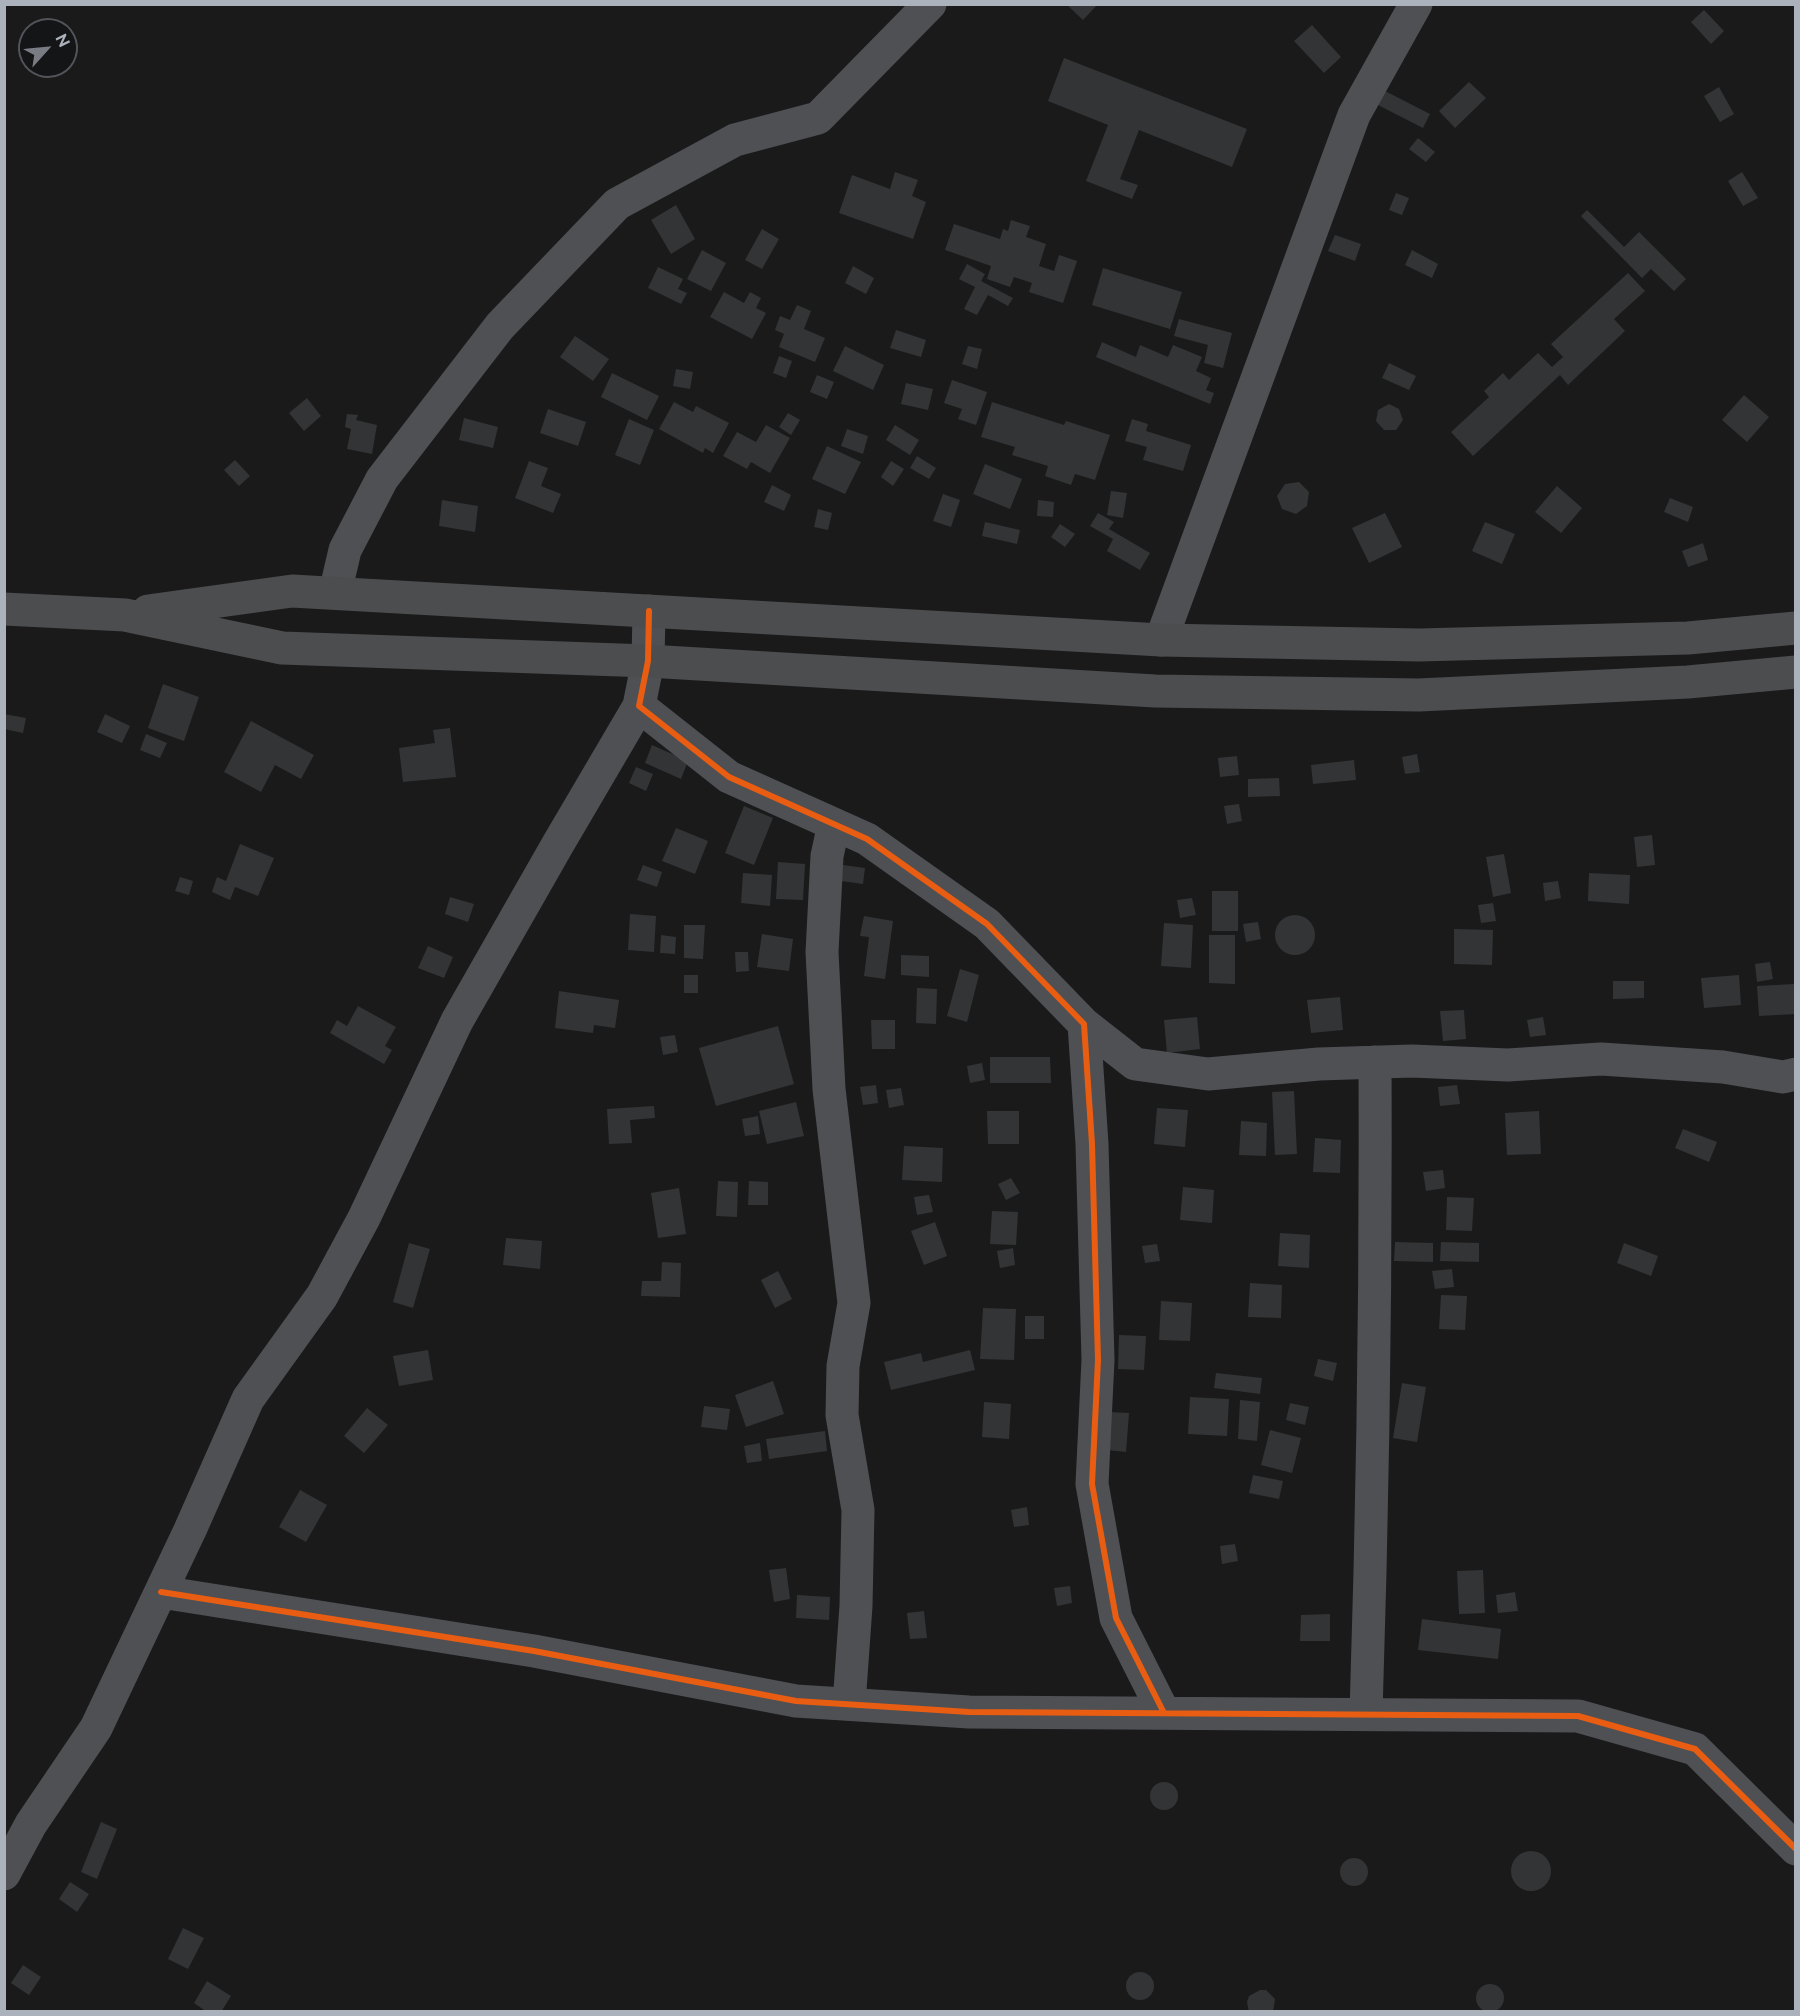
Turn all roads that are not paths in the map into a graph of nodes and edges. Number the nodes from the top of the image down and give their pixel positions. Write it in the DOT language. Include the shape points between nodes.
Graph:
graph roads {
  1 [pos="930,4"];
  2 [pos="1416,4"];
  3 [pos="335,593"];
  4 [pos="4,609"];
  5 [pos="649,611"];
  6 [pos="125,615"];
  7 [pos="1796,628"];
  8 [pos="1161,640"];
  9 [pos="648,661"];
  10 [pos="1796,672"];
  11 [pos="639,706"];
  12 [pos="834,824"];
  13 [pos="1084,1024"];
  14 [pos="1375,1062"];
  15 [pos="1796,1074"];
  16 [pos="161,1592"];
  17 [pos="849,1704"];
  18 [pos="1164,1713"];
  19 [pos="1366,1714"];
  20 [pos="1796,1849"];
  21 [pos="4,1874"];
  1 -- 3 [label="street" via="818,117 735,140 617,204 500,326 381,478 345,550"];
  2 -- 8 [label="street" via="1354,115"];
  3 -- 5 [label="main road"];
  3 -- 6 [label="main road" via="292,591"];
  4 -- 6 [label="main road"];
  5 -- 8 [label="main road"];
  5 -- 9 [label="street"];
  6 -- 9 [label="main road" via="282,648"];
  7 -- 8 [label="main road" via="1688,638 1419,645"];
  9 -- 10 [label="main road" via="1155,691 1419,695 1688,682"];
  9 -- 11 [label="street"];
  11 -- 12 [label="street" via="729,777"];
  11 -- 16 [label="street" via="457,1021 364,1218 322,1296 248,1399"];
  12 -- 13 [label="street" via="867,839 987,924"];
  12 -- 17 [label="street" via="827,856 822,952 829,1089 854,1303 843,1366 842,1415 858,1510"];
  13 -- 14 [label="street" via="1135,1064 1208,1074"];
  13 -- 18 [label="street" via="1098,1360 1092,1484 1116,1618"];
  14 -- 15 [label="street" via="1508,1065 1601,1059 1723,1066 1783,1077"];
  14 -- 19 [label="street" via="1376,1317"];
  16 -- 17 [label="street" via="534,1651 796,1701"];
  16 -- 21 [label="street" via="96,1728 31,1824"];
  17 -- 18 [label="street" via="969,1712"];
  18 -- 19 [label="street"];
  19 -- 20 [label="street" via="1578,1716 1695,1749"];
}
